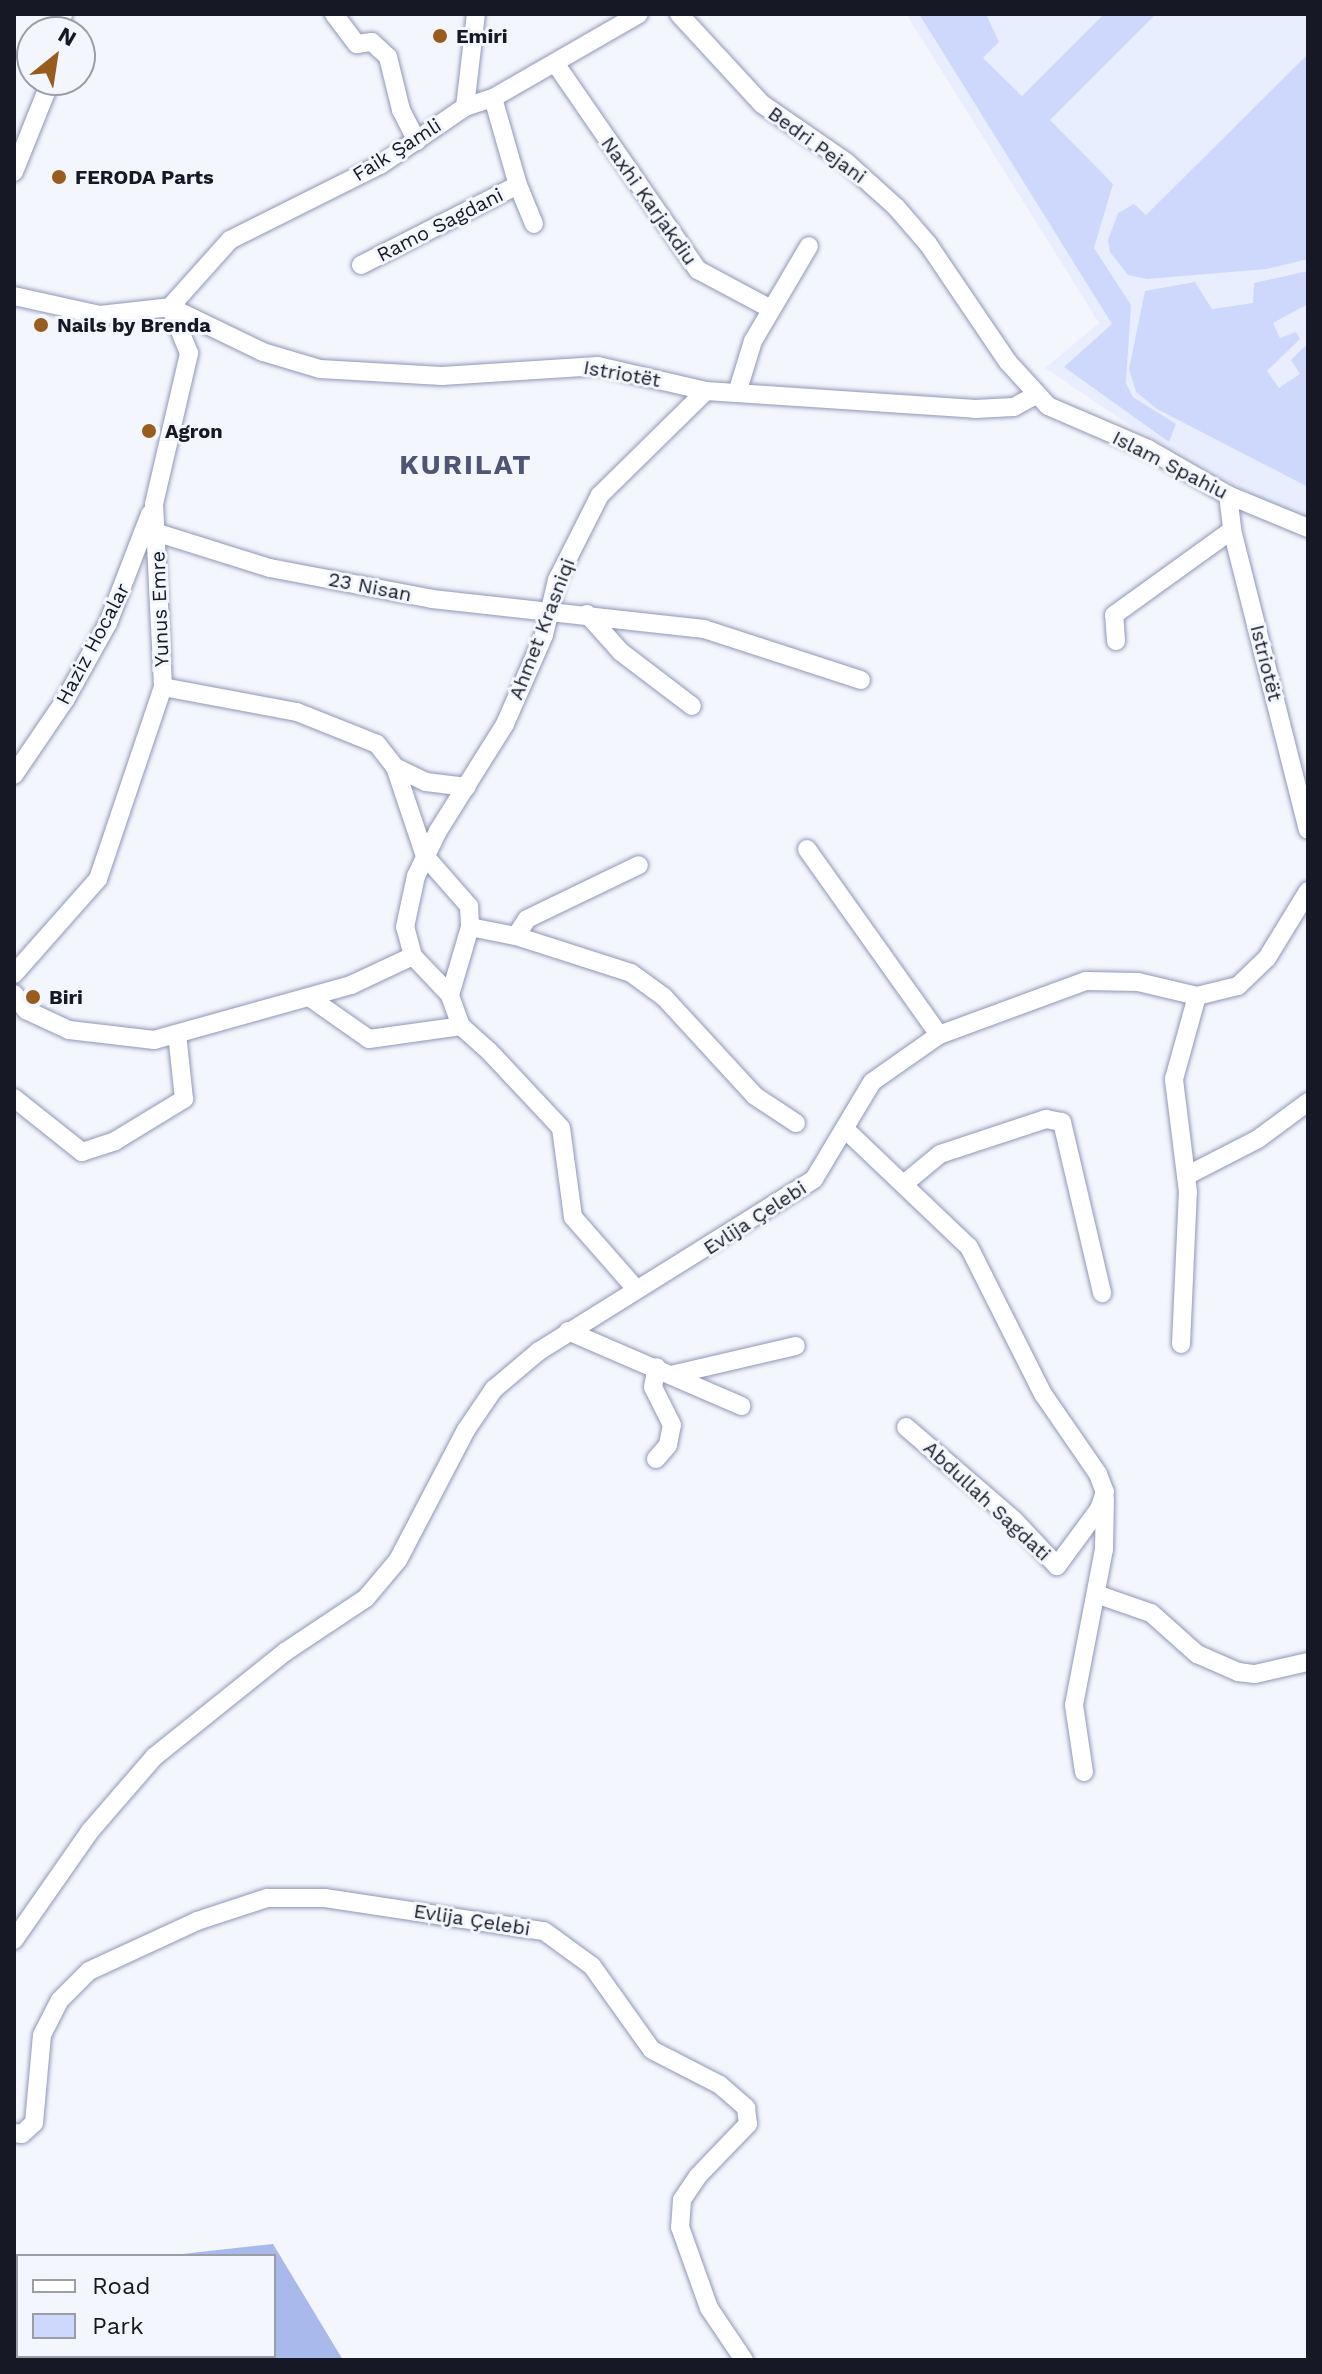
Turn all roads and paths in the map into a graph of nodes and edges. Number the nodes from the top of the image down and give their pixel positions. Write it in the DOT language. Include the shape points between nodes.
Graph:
graph roads {
  1 [pos="334,14"];
  2 [pos="476,14"];
  3 [pos="639,14"];
  4 [pos="679,14"];
  5 [pos="555,63"];
  6 [pos="45,96"];
  7 [pos="493,98"];
  8 [pos="465,107"];
  9 [pos="417,141"];
  10 [pos="14,172"];
  11 [pos="518,185"];
  12 [pos="534,224"];
  13 [pos="809,246"];
  14 [pos="361,265"];
  15 [pos="15,295"];
  16 [pos="170,307"];
  17 [pos="771,309"];
  18 [pos="706,391"];
  19 [pos="737,393"];
  20 [pos="1036,395"];
  21 [pos="1228,495"];
  22 [pos="154,504"];
  23 [pos="1308,528"];
  24 [pos="1232,530"];
  25 [pos="158,533"];
  26 [pos="549,613"];
  27 [pos="587,614"];
  28 [pos="1116,641"];
  29 [pos="861,680"];
  30 [pos="163,687"];
  31 [pos="692,706"];
  32 [pos="395,767"];
  33 [pos="14,775"];
  34 [pos="467,787"];
  35 [pos="1308,830"];
  36 [pos="807,849"];
  37 [pos="425,856"];
  38 [pos="639,865"];
  39 [pos="1308,891"];
  40 [pos="470,927"];
  41 [pos="516,936"];
  42 [pos="413,956"];
  43 [pos="14,974"];
  44 [pos="14,994"];
  45 [pos="450,995"];
  46 [pos="1197,996"];
  47 [pos="309,997"];
  48 [pos="461,1026"];
  49 [pos="177,1034"];
  50 [pos="939,1035"];
  51 [pos="14,1098"];
  52 [pos="1308,1102"];
  53 [pos="796,1123"];
  54 [pos="845,1129"];
  55 [pos="1186,1176"];
  56 [pos="905,1183"];
  57 [pos="636,1289"];
  58 [pos="1102,1293"];
  59 [pos="568,1331"];
  60 [pos="1181,1344"];
  61 [pos="796,1346"];
  62 [pos="664,1371"];
  63 [pos="741,1406"];
  64 [pos="906,1427"];
  65 [pos="656,1459"];
  66 [pos="1105,1492"];
  67 [pos="1096,1594"];
  68 [pos="1308,1662"];
  69 [pos="1084,1772"];
  70 [pos="14,1940"];
  71 [pos="14,2133"];
  72 [pos="744,2360"];
  1 -- 9 [label="street" via="357,44 372,42 388,57 401,110"];
  2 -- 8 [label="street"];
  3 -- 5 [label="street, Faik Şamli"];
  4 -- 20 [label="street, Bedri Pejani" via="762,104 846,162 896,207"];
  5 -- 7 [label="street, Faik Şamli"];
  5 -- 17 [label="street, Naxhi Karjakdiu" via="698,270"];
  6 -- 10 [label="street"];
  7 -- 8 [label="street, Faik Şamli"];
  7 -- 11 [label="street, Ramo Sagdani"];
  8 -- 9 [label="street, Faik Şamli"];
  9 -- 16 [label="street, Faik Şamli" via="230,240"];
  11 -- 12 [label="street, Ramo Sagdani"];
  11 -- 14 [label="street, Ramo Sagdani"];
  13 -- 17 [label="street"];
  15 -- 16 [label="street" via="100,315"];
  16 -- 18 [label="street, Istriotët" via="263,352 320,369 442,376 598,366"];
  16 -- 22 [label="street, Yunus Emre" via="189,353"];
  17 -- 19 [label="street" via="739,375"];
  18 -- 19 [label="street, Istriotët"];
  18 -- 26 [label="street, Ahmet Krasniqi" via="600,495 557,580"];
  19 -- 20 [label="street, Istriotët" via="975,409 1014,407"];
  20 -- 21 [label="street, Islam Spahiu" via="1063,416 1148,449"];
  21 -- 23 [label="street, Islam Spahiu"];
  21 -- 24 [label="street, Istriotët"];
  22 -- 25 [label="street, Yunus Emre"];
  22 -- 33 [label="street, Haziz Hocalar" via="108,623"];
  24 -- 28 [label="street" via="1114,615"];
  24 -- 35 [label="street, Istriotët"];
  25 -- 26 [label="street, 23 Nisan" via="270,568 432,599"];
  25 -- 30 [label="street, Yunus Emre"];
  26 -- 27 [label="street, 23 Nisan"];
  26 -- 34 [label="street, Ahmet Krasniqi" via="529,673"];
  27 -- 29 [label="street, 23 Nisan" via="704,629"];
  27 -- 31 [label="street" via="621,652"];
  30 -- 32 [label="street" via="297,712 356,732 377,744"];
  30 -- 43 [label="street, Yunus Emre" via="98,879"];
  32 -- 34 [label="street" via="426,782"];
  32 -- 37 [label="street"];
  34 -- 37 [label="street, Ahmet Krasniqi"];
  36 -- 50 [label="street"];
  37 -- 40 [label="street" via="469,906"];
  37 -- 42 [label="street, Ahmet Krasniqi" via="405,927"];
  38 -- 41 [label="street" via="527,919"];
  39 -- 46 [label="street, Evlija Çelebi" via="1267,958 1238,986"];
  40 -- 41 [label="street"];
  40 -- 45 [label="street"];
  41 -- 53 [label="street" via="631,973 664,997 755,1096"];
  42 -- 45 [label="street"];
  42 -- 47 [label="street"];
  44 -- 49 [label="street" via="26,1010 69,1030 154,1040"];
  45 -- 48 [label="street"];
  46 -- 50 [label="street, Evlija Çelebi" via="1138,982 1086,981"];
  46 -- 55 [label="street" via="1174,1079"];
  47 -- 48 [label="street" via="369,1039"];
  47 -- 49 [label="street"];
  48 -- 57 [label="street" via="533,1093 561,1128 573,1217"];
  49 -- 51 [label="street" via="184,1099 115,1141 82,1152"];
  50 -- 54 [label="street, Evlija Çelebi" via="872,1082"];
  52 -- 55 [label="street" via="1258,1139"];
  54 -- 56 [label="street"];
  54 -- 57 [label="street, Evlija Çelebi" via="814,1179 655,1283"];
  55 -- 60 [label="street"];
  56 -- 58 [label="street" via="940,1154 1046,1119 1062,1122"];
  56 -- 66 [label="street" via="969,1247 1005,1310 1012,1338"];
  57 -- 59 [label="street, Evlija Çelebi"];
  59 -- 62 [label="street"];
  59 -- 70 [label="street, Evlija Çelebi" via="494,1389 466,1430 398,1560 366,1598 285,1652 154,1757 90,1831"];
  61 -- 62 [label="street"];
  62 -- 63 [label="street"];
  62 -- 65 [label="street" via="653,1387 672,1425 668,1445"];
  64 -- 66 [label="street, Abdullah Sagdati" via="1013,1519 1057,1566"];
  66 -- 67 [label="street" via="1104,1549"];
  67 -- 68 [label="street" via="1151,1613 1197,1654 1238,1672 1255,1674"];
  67 -- 69 [label="street" via="1074,1705"];
  71 -- 72 [label="street, Evlija Çelebi" via="22,2134 34,2123 42,2035 60,2000 89,1971 197,1921 267,1898 325,1898 544,1931 570,1947 610,1986 652,2050 720,2085 746,2108 748,2124 682,2200 680,2227 709,2308"];
}
